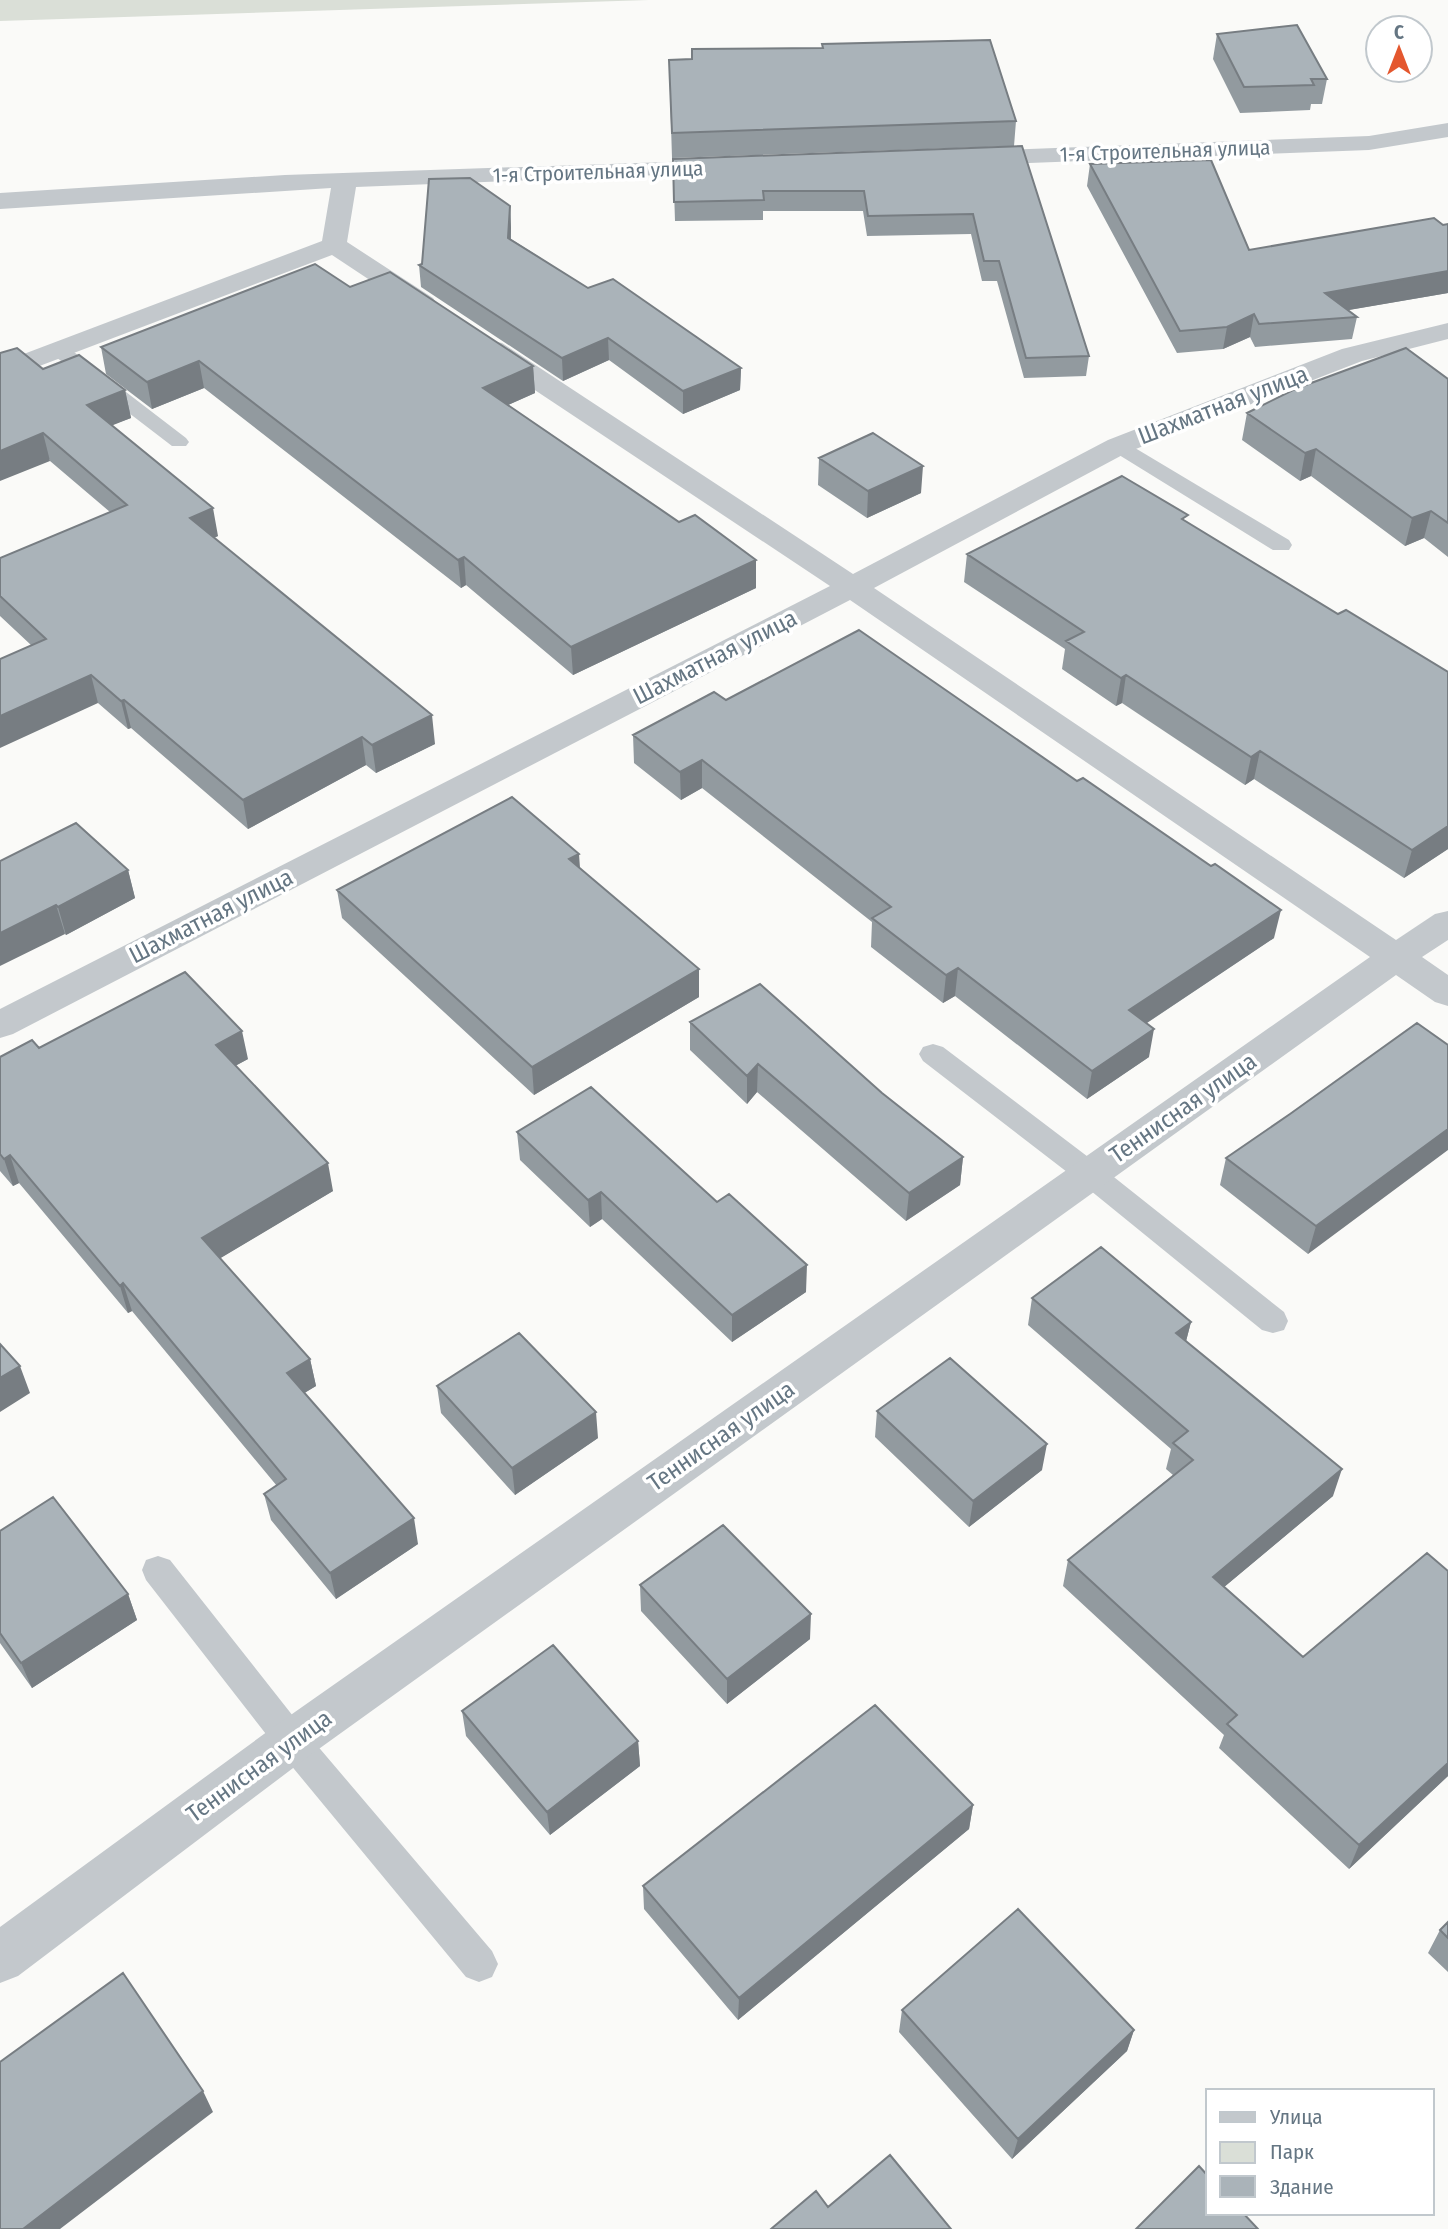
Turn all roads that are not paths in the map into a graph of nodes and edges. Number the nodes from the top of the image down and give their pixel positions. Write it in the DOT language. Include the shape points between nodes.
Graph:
graph roads {
  1 [pos="1448,130"];
  2 [pos="957,159"];
  3 [pos="748,166"];
  4 [pos="344,182"];
  5 [pos="0,201"];
  6 [pos="334,244"];
  7 [pos="1447,333"];
  8 [pos="59,350"];
  9 [pos="0,373"];
  10 [pos="178,442"];
  11 [pos="1118,446"];
  12 [pos="1281,545"];
  13 [pos="852,587"];
  14 [pos="1448,923"];
  15 [pos="1394,958"];
  16 [pos="1448,993"];
  17 [pos="0,1025"];
  18 [pos="933,1054"];
  19 [pos="1090,1174"];
  20 [pos="1273,1321"];
  21 [pos="158,1570"];
  22 [pos="292,1741"];
  23 [pos="0,1958"];
  24 [pos="479,1964"];
  1 -- 2 [label="street, 1-я Строительная улица" via="1369,143"];
  3 -- 4 [label="street, 1-я Строительная улица"];
  4 -- 5 [label="street, 1-я Строительная улица"];
  4 -- 6 [label="street"];
  6 -- 8 [label="street"];
  6 -- 13 [label="street"];
  7 -- 11 [label="street, Шахматная улица" via="1352,355"];
  8 -- 9 [label="street"];
  8 -- 10 [label="lane"];
  11 -- 12 [label="lane"];
  11 -- 13 [label="street, Шахматная улица"];
  13 -- 15 [label="street"];
  13 -- 17 [label="street, Шахматная улица"];
  14 -- 15 [label="street, Теннисная улица"];
  15 -- 16 [label="street"];
  15 -- 19 [label="street, Теннисная улица"];
  18 -- 19 [label="lane"];
  19 -- 20 [label="lane"];
  19 -- 22 [label="street, Теннисная улица"];
  21 -- 22 [label="lane"];
  22 -- 23 [label="street, Теннисная улица"];
  22 -- 24 [label="lane"];
}
